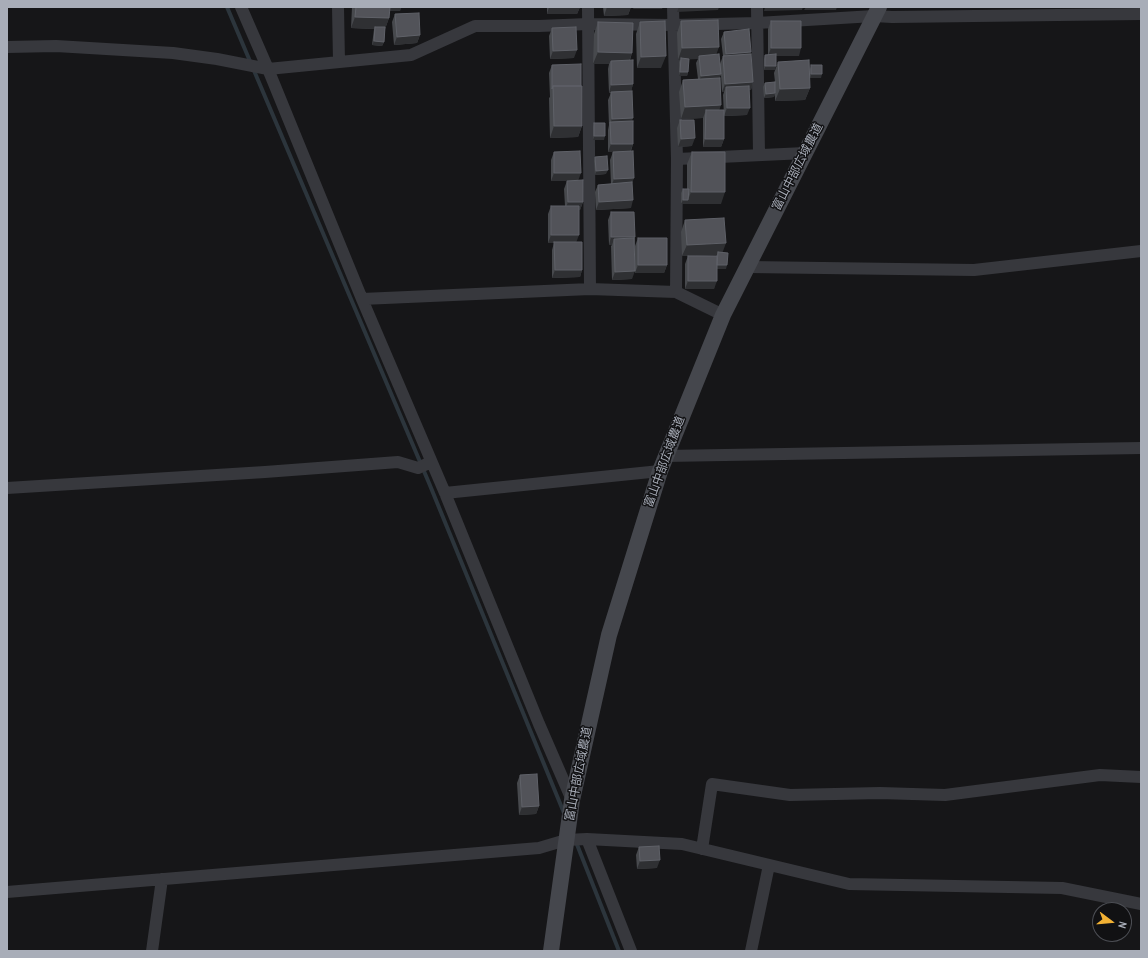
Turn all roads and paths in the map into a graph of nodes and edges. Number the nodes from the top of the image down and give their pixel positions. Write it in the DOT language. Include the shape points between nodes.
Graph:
graph roads {
  1 [pos="241,7"];
  2 [pos="338,7"];
  3 [pos="588,7"];
  4 [pos="673,7"];
  5 [pos="757,7"];
  6 [pos="877,11"];
  7 [pos="1141,14"];
  8 [pos="757,23"];
  9 [pos="588,24"];
  10 [pos="673,25"];
  11 [pos="7,47"];
  12 [pos="338,62"];
  13 [pos="268,69"];
  14 [pos="805,153"];
  15 [pos="759,155"];
  16 [pos="677,159"];
  17 [pos="1141,251"];
  18 [pos="748,267"];
  19 [pos="590,289"];
  20 [pos="676,292"];
  21 [pos="362,299"];
  22 [pos="724,315"];
  23 [pos="1141,448"];
  24 [pos="431,462"];
  25 [pos="663,464"];
  26 [pos="7,488"];
  27 [pos="445,493"];
  28 [pos="1141,777"];
  29 [pos="572,800"];
  30 [pos="587,839"];
  31 [pos="566,840"];
  32 [pos="702,849"];
  33 [pos="769,865"];
  34 [pos="162,879"];
  35 [pos="7,892"];
  36 [pos="1141,904"];
  37 [pos="152,951"];
  38 [pos="551,951"];
  39 [pos="631,951"];
  40 [pos="751,951"];
  1 -- 13 [label="street"];
  2 -- 12 [label="street"];
  3 -- 9 [label="street"];
  4 -- 10 [label="street"];
  5 -- 8 [label="street"];
  6 -- 7 [label="street" via="892,17"];
  6 -- 8 [label="street"];
  6 -- 14 [label="street, 富山中部広域農道"];
  8 -- 10 [label="street"];
  8 -- 15 [label="street"];
  9 -- 10 [label="street"];
  9 -- 12 [label="street" via="475,26 411,55"];
  9 -- 19 [label="street"];
  10 -- 16 [label="street"];
  11 -- 13 [label="street" via="56,46 173,53"];
  12 -- 13 [label="street"];
  13 -- 21 [label="street"];
  14 -- 15 [label="street"];
  14 -- 18 [label="street, 富山中部広域農道"];
  15 -- 16 [label="street"];
  16 -- 20 [label="street"];
  17 -- 18 [label="street" via="974,270"];
  18 -- 22 [label="street, 富山中部広域農道"];
  19 -- 20 [label="street"];
  19 -- 21 [label="street"];
  20 -- 22 [label="street"];
  21 -- 24 [label="street"];
  22 -- 25 [label="street, 富山中部広域農道"];
  23 -- 25 [label="street"];
  24 -- 26 [label="street" via="418,468 398,462"];
  24 -- 27 [label="street"];
  25 -- 27 [label="street"];
  25 -- 29 [label="street, 富山中部広域農道" via="609,635"];
  27 -- 29 [label="street"];
  28 -- 32 [label="street" via="1100,775 944,795 790,795 712,784"];
  29 -- 31 [label="street, 富山中部広域農道"];
  30 -- 31 [label="street"];
  30 -- 32 [label="street" via="682,844"];
  30 -- 39 [label="street"];
  31 -- 34 [label="street" via="539,848"];
  31 -- 38 [label="street, 富山中部広域農道"];
  32 -- 33 [label="street"];
  33 -- 36 [label="street" via="849,884 1062,888"];
  33 -- 40 [label="street"];
  34 -- 35 [label="street"];
  34 -- 37 [label="street"];
}
